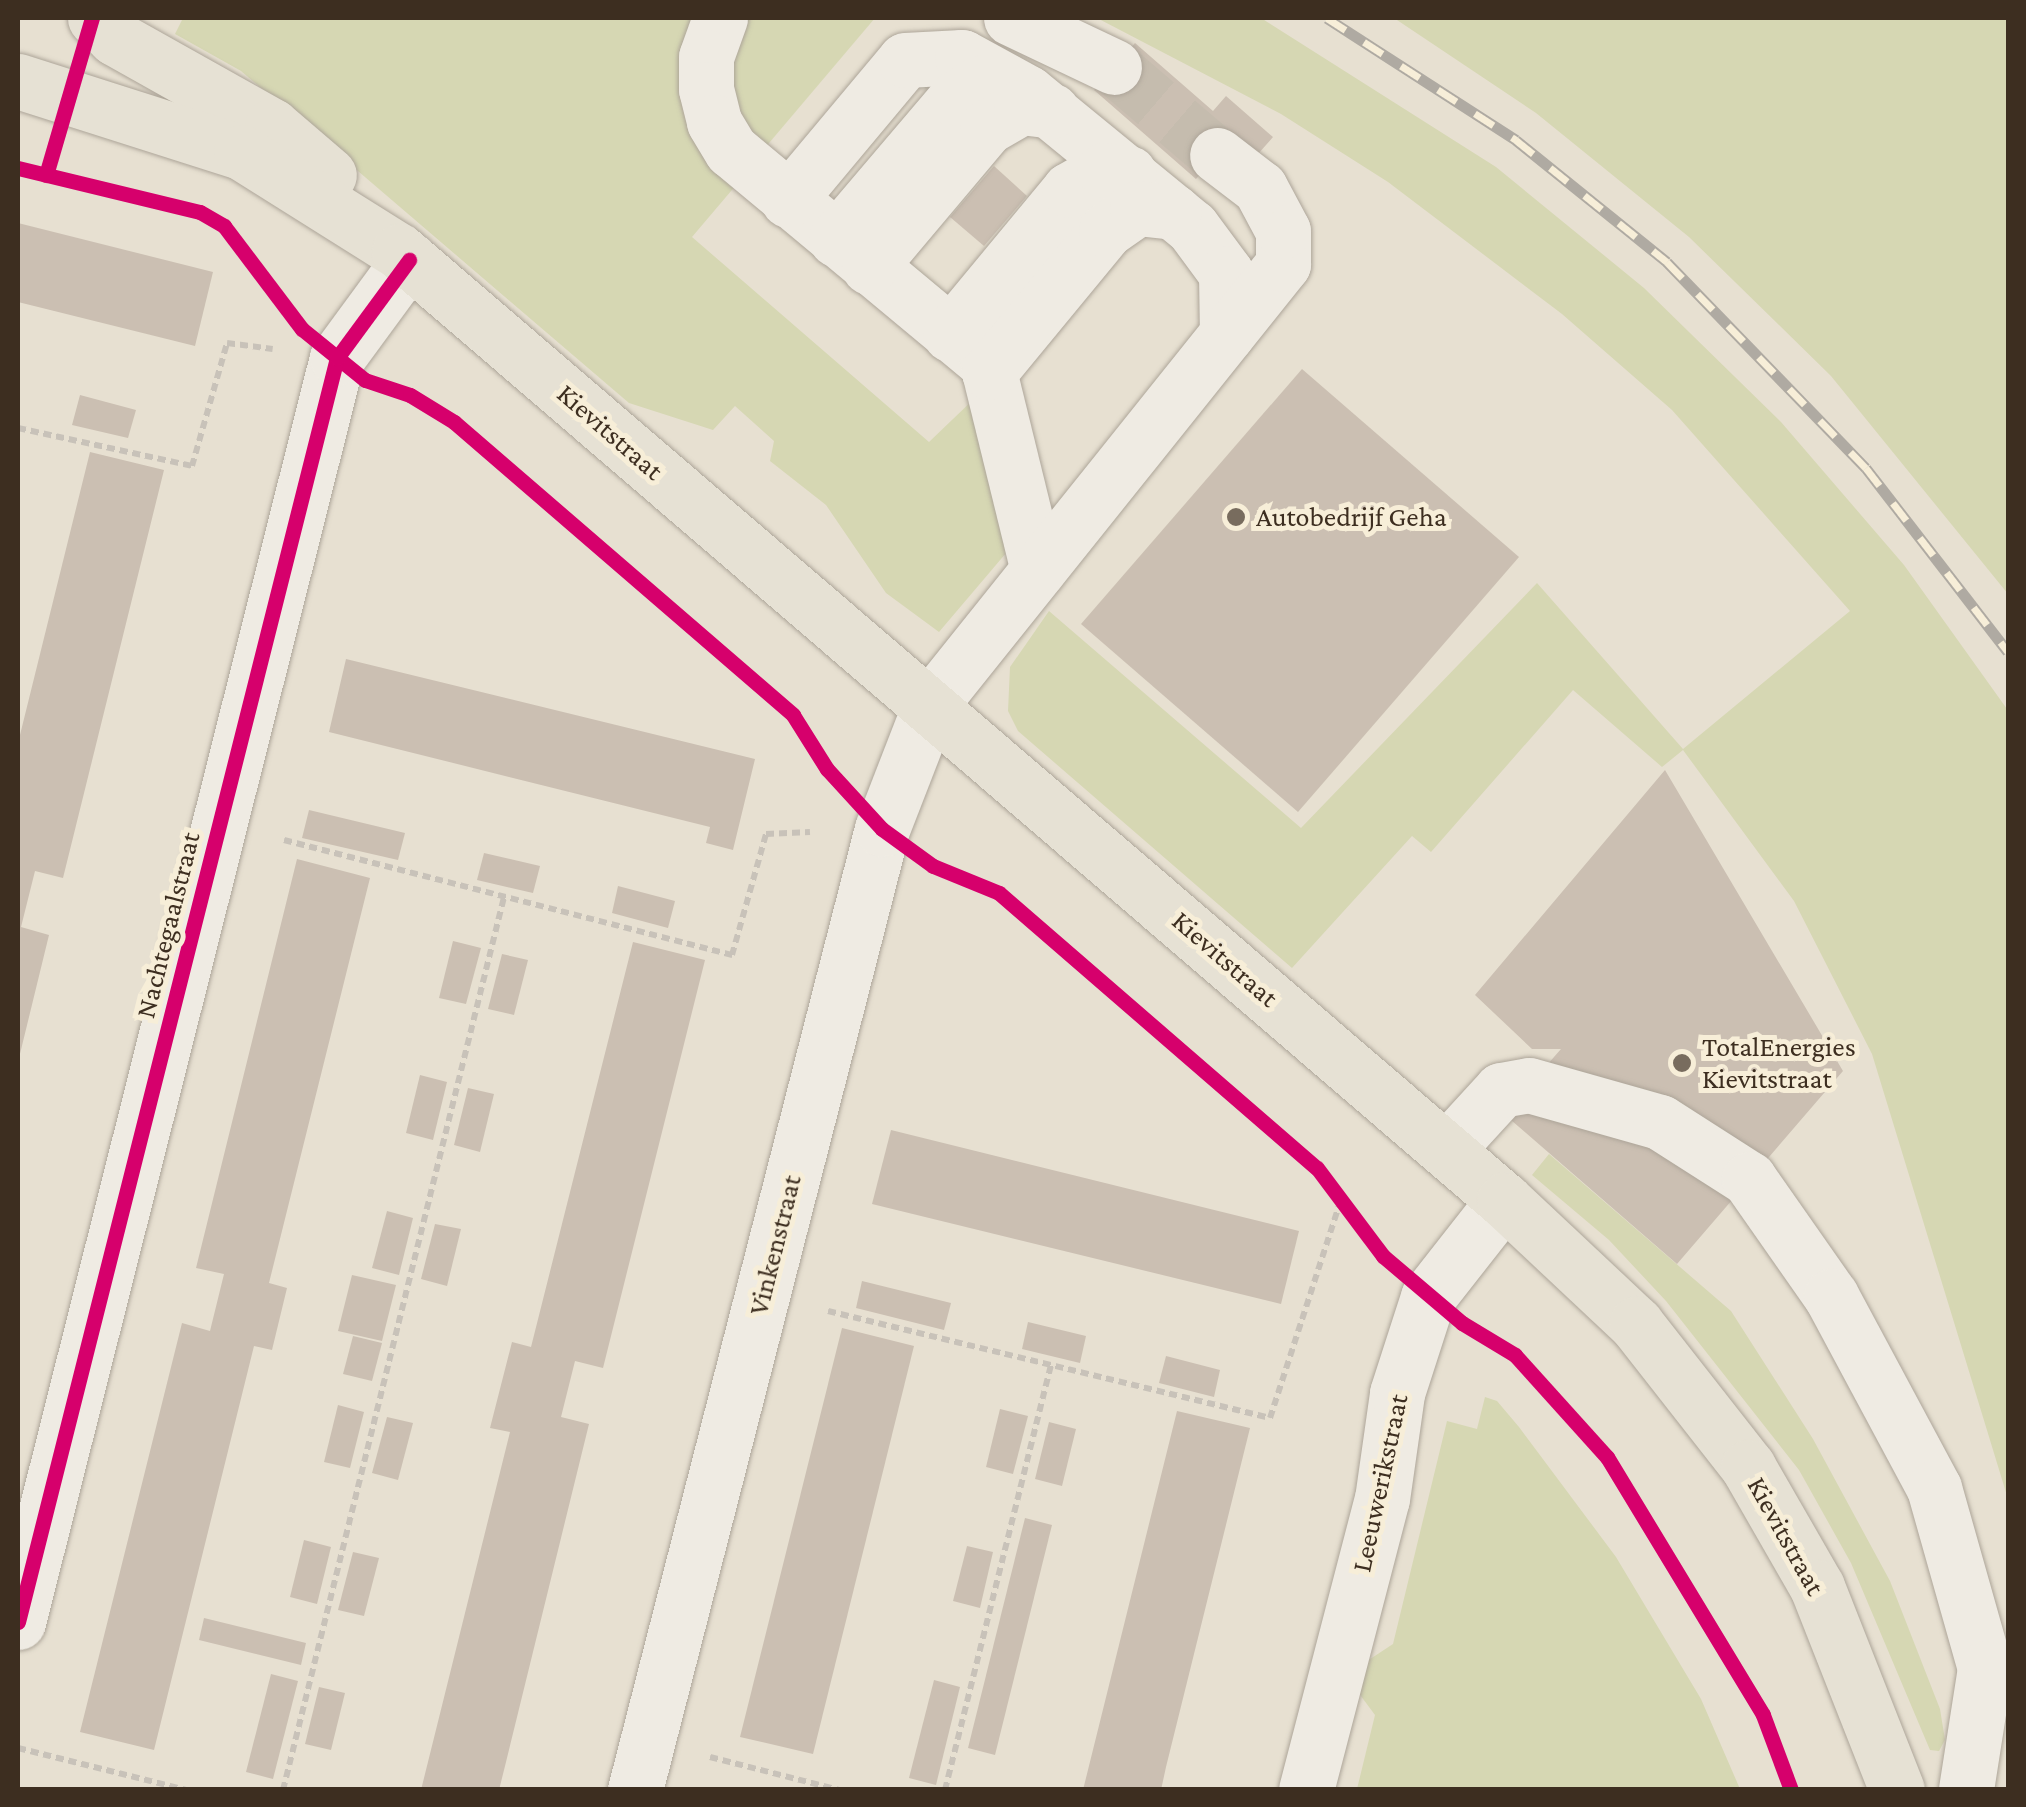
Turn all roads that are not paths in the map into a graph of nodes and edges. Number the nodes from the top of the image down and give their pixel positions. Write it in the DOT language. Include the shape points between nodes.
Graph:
graph roads {
  1 [pos="95,18"];
  2 [pos="720,18"];
  3 [pos="1011,18"];
  4 [pos="1114,67"];
  5 [pos="18,81"];
  6 [pos="1030,97"];
  7 [pos="1217,155"];
  8 [pos="1128,173"];
  9 [pos="788,200"];
  10 [pos="1174,212"];
  11 [pos="852,253"];
  12 [pos="404,256"];
  13 [pos="950,334"];
  14 [pos="1227,334"];
  15 [pos="989,372"];
  16 [pos="1038,570"];
  17 [pos="930,705"];
  18 [pos="1447,1149"];
  19 [pos="1504,1200"];
  20 [pos="18,1622"];
  21 [pos="641,1766"];
  22 [pos="1306,1790"];
  23 [pos="1897,1790"];
  24 [pos="1966,1790"];
  1 -- 12 [label="main road, Kievitstraat" via="114,38 272,126 318,164"];
  2 -- 9 [label="street" via="706,56 714,122 731,150"];
  3 -- 4 [label="street"];
  5 -- 12 [label="main road, Kievitstraat" via="240,152"];
  6 -- 8 [label="street"];
  6 -- 9 [label="street" via="962,57 905,60"];
  6 -- 11 [label="street" via="987,127"];
  7 -- 14 [label="street, Vinkenstraat" via="1260,188 1283,232 1283,264"];
  8 -- 10 [label="street"];
  8 -- 13 [label="street" via="1104,170 1069,190"];
  9 -- 11 [label="street"];
  10 -- 14 [label="street" via="1226,273"];
  10 -- 15 [label="street" via="1138,208 1106,230"];
  11 -- 13 [label="street"];
  12 -- 17 [label="main road, Kievitstraat"];
  12 -- 20 [label="street, Nachtegaalstraat" via="337,358"];
  13 -- 15 [label="street"];
  14 -- 16 [label="street, Vinkenstraat"];
  15 -- 16 [label="street"];
  16 -- 17 [label="street, Vinkenstraat"];
  17 -- 18 [label="main road, Kievitstraat"];
  17 -- 21 [label="street, Vinkenstraat" via="882,829"];
  18 -- 19 [label="main road, Kievitstraat"];
  18 -- 24 [label="street" via="1501,1090 1529,1085 1660,1122 1749,1179 1832,1296 1934,1488 1985,1668"];
  19 -- 22 [label="street, Leeuwerikstraat" via="1428,1297 1398,1393 1382,1498"];
  19 -- 23 [label="main road, Kievitstraat" via="1636,1324 1748,1467 1817,1587"];
}
